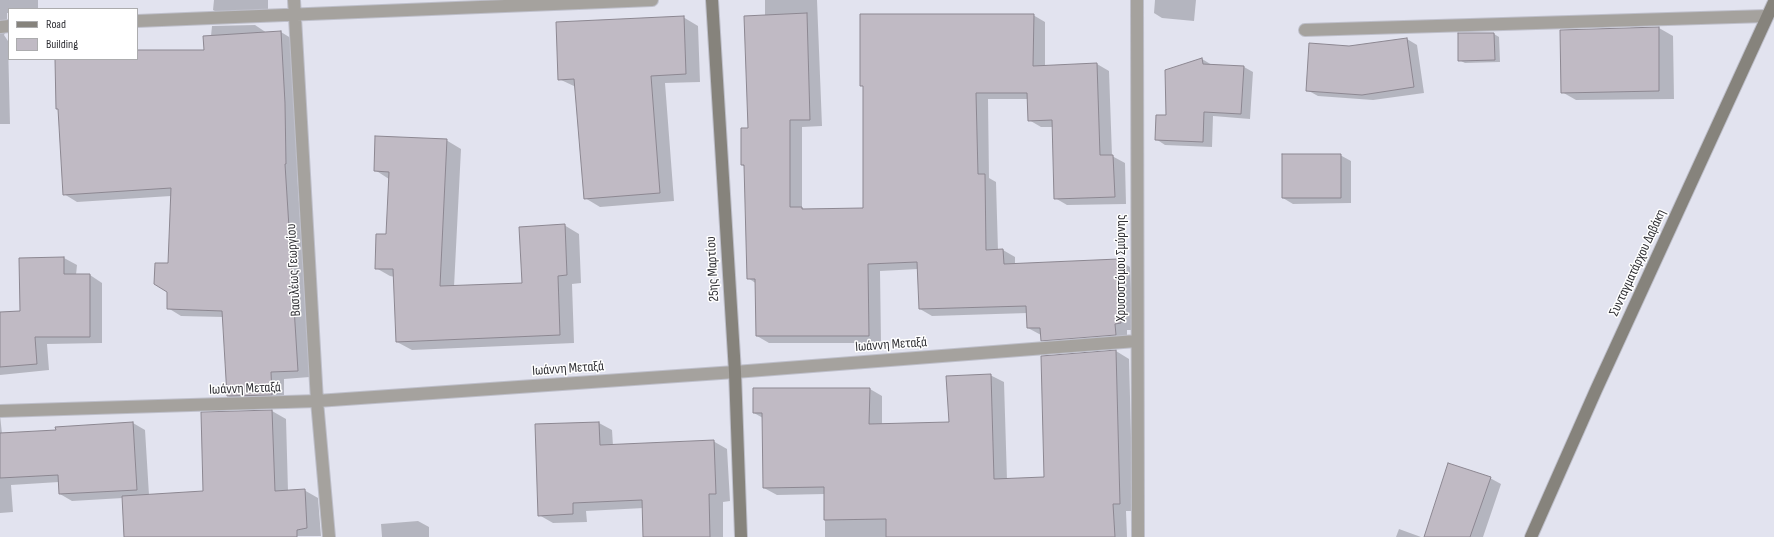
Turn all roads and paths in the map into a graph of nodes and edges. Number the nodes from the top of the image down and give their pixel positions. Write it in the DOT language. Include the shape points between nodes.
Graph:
graph roads {
  1 [pos="294,0"];
  2 [pos="652,0"];
  3 [pos="712,0"];
  4 [pos="1137,0"];
  5 [pos="1774,2"];
  6 [pos="294,14"];
  7 [pos="1767,16"];
  8 [pos="138,21"];
  9 [pos="1306,30"];
  10 [pos="1136,341"];
  11 [pos="734,372"];
  12 [pos="317,402"];
  13 [pos="0,411"];
  14 [pos="329,537"];
  15 [pos="741,537"];
  16 [pos="1138,537"];
  17 [pos="1530,537"];
  1 -- 6 [label="street, Βασιλέως Γεωργίου"];
  2 -- 6 [label="street"];
  3 -- 11 [label="street, 25ης Μαρτίου"];
  4 -- 10 [label="street, Χρυσοστόμου Σμύρνης"];
  5 -- 7 [label="street, Συνταγματάρχου Δαβάκη"];
  6 -- 8 [label="street"];
  6 -- 12 [label="street, Βασιλέως Γεωργίου"];
  7 -- 9 [label="street"];
  7 -- 17 [label="street, Συνταγματάρχου Δαβάκη"];
  10 -- 11 [label="street, Ιωάννη Μεταξά"];
  10 -- 16 [label="street, Χρυσοστόμου Σμύρνης"];
  11 -- 12 [label="street, Ιωάννη Μεταξά"];
  11 -- 15 [label="street, 25ης Μαρτίου"];
  12 -- 13 [label="street, Ιωάννη Μεταξά"];
  12 -- 14 [label="street, Βασιλέως Γεωργίου"];
}
